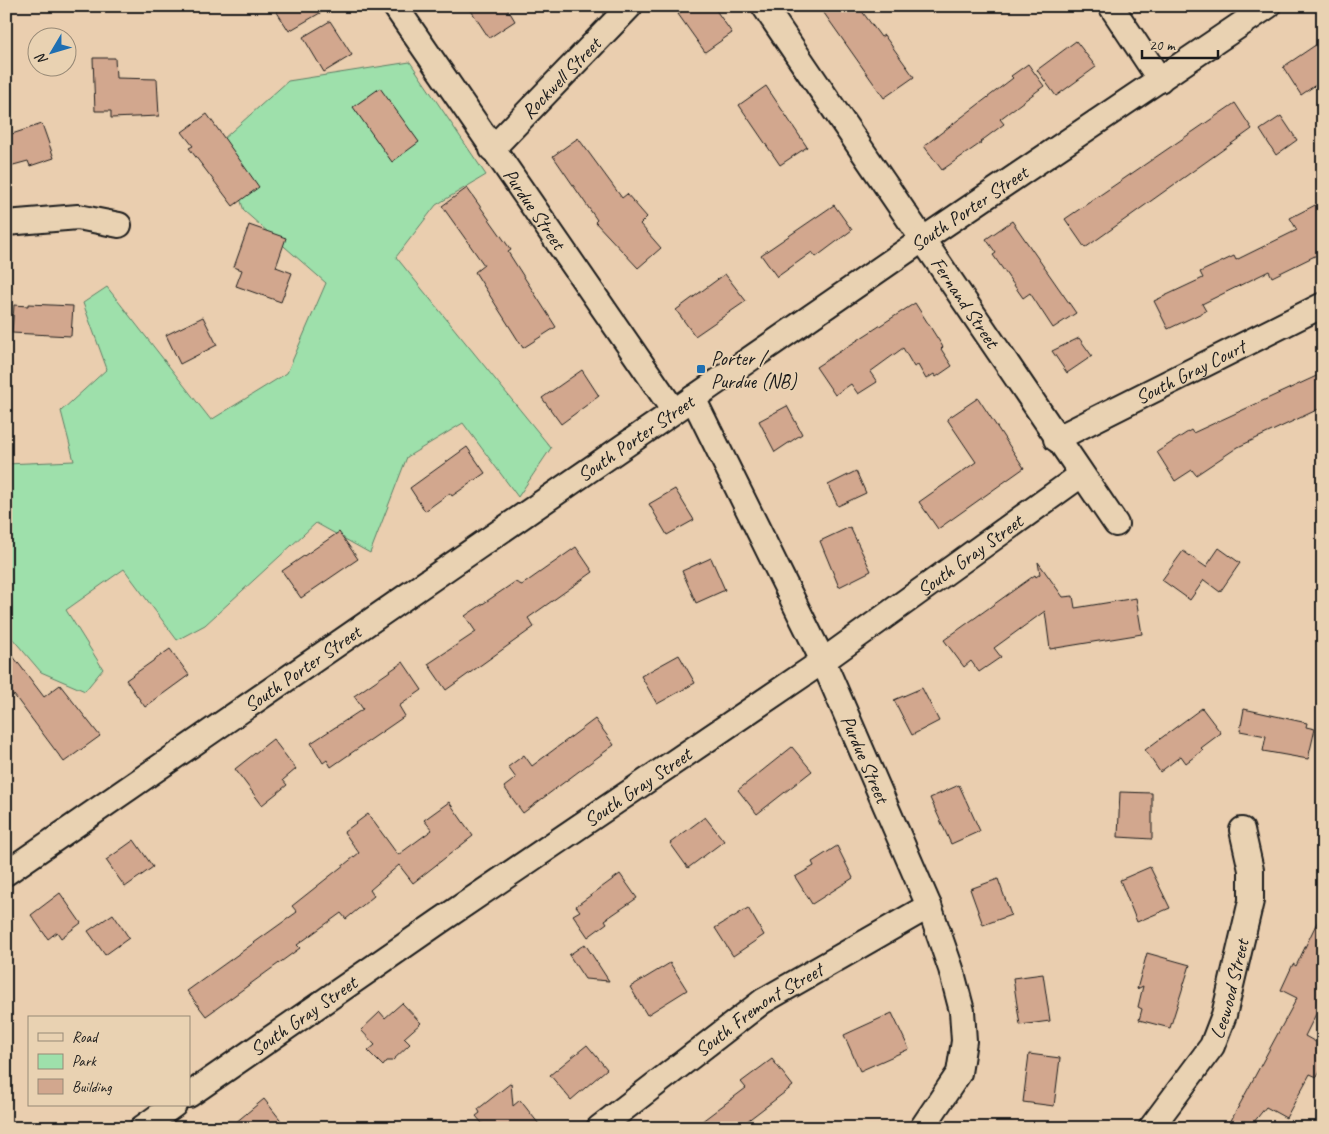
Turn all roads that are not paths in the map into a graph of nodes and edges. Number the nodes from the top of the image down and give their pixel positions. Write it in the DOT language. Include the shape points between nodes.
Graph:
graph roads {
  1 [pos="395,6"];
  2 [pos="630,6"];
  3 [pos="764,6"];
  4 [pos="1111,6"];
  5 [pos="1268,6"];
  6 [pos="1160,80"];
  7 [pos="492,149"];
  8 [pos="6,223"];
  9 [pos="119,225"];
  10 [pos="922,240"];
  11 [pos="1323,305"];
  12 [pos="693,398"];
  13 [pos="674,411"];
  14 [pos="1056,439"];
  15 [pos="1081,475"];
  16 [pos="1116,524"];
  17 [pos="823,661"];
  18 [pos="1242,830"];
  19 [pos="8,868"];
  20 [pos="929,906"];
  21 [pos="190,1094"];
  22 [pos="173,1106"];
  23 [pos="142,1128"];
  24 [pos="599,1128"];
  25 [pos="922,1128"];
  26 [pos="1151,1128"];
  1 -- 7 [label="street, Purdue Street"];
  2 -- 7 [label="street, Rockwell Street"];
  3 -- 10 [label="street, Fernand Street"];
  4 -- 6 [label="street"];
  5 -- 6 [label="street, South Porter Street"];
  6 -- 10 [label="street, South Porter Street"];
  7 -- 13 [label="street, Purdue Street"];
  8 -- 9 [label="street" via="78,217"];
  10 -- 12 [label="street, South Porter Street"];
  10 -- 14 [label="street, Fernand Street"];
  11 -- 14 [label="street, South Gray Court"];
  12 -- 13 [label="street, South Porter Street"];
  12 -- 17 [label="street, Purdue Street"];
  13 -- 19 [label="street, South Porter Street"];
  14 -- 15 [label="street, Fernand Street"];
  15 -- 16 [label="street, Fernand Street"];
  15 -- 17 [label="street, South Gray Street"];
  17 -- 20 [label="street, Purdue Street"];
  17 -- 21 [label="street, South Gray Street"];
  18 -- 26 [label="street, Leewood Street" via="1251,870 1251,901 1224,1015 1212,1046"];
  20 -- 24 [label="street, South Fremont Street" via="763,1001"];
  20 -- 25 [label="street, Purdue Street" via="962,1011 964,1042 959,1073"];
  22 -- 23 [label="street"];
}
